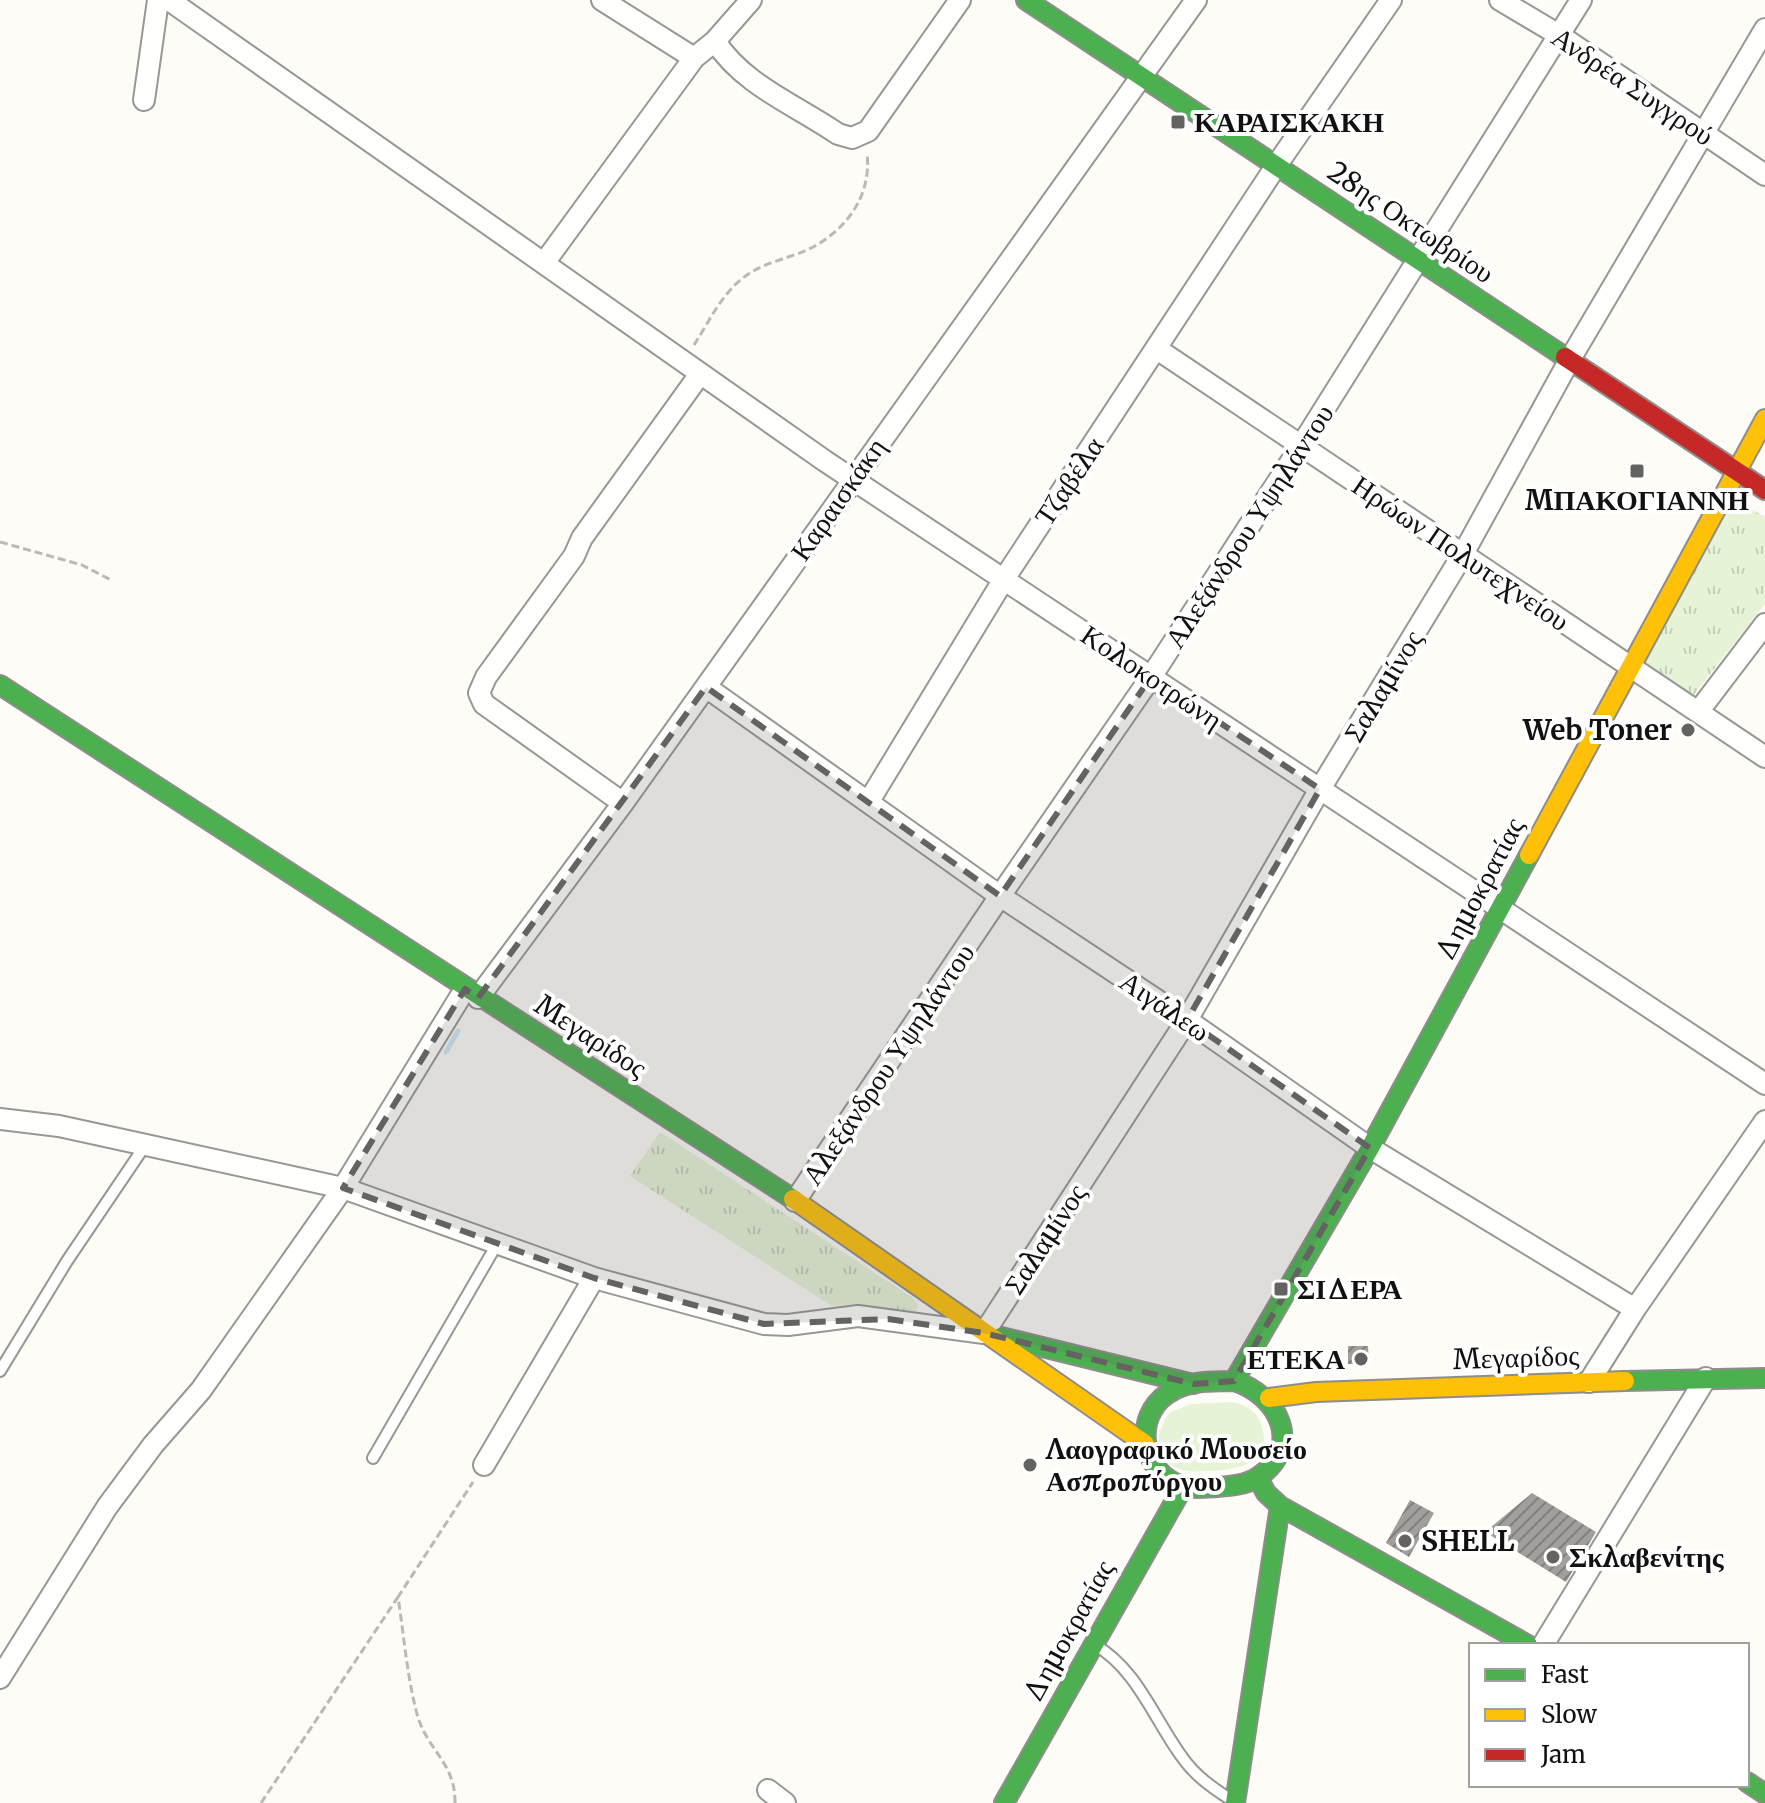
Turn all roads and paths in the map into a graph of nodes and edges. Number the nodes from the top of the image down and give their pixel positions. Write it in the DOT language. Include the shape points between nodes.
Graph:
graph roads {
  1 [pos="158,0"];
  2 [pos="169,0"];
  3 [pos="602,0"];
  4 [pos="751,0"];
  5 [pos="960,0"];
  6 [pos="1026,0"];
  7 [pos="1196,0"];
  8 [pos="1391,0"];
  9 [pos="1500,0"];
  10 [pos="1581,0"];
  11 [pos="1765,29"];
  12 [pos="1559,35"];
  13 [pos="715,41"];
  14 [pos="694,58"];
  15 [pos="1140,76"];
  16 [pos="144,100"];
  17 [pos="868,131"];
  18 [pos="1704,135"];
  19 [pos="1276,166"];
  20 [pos="1765,175"];
  21 [pos="1417,260"];
  22 [pos="544,263"];
  23 [pos="1157,349"];
  24 [pos="1569,361"];
  25 [pos="692,368"];
  26 [pos="1765,419"];
  27 [pos="1301,446"];
  28 [pos="1737,472"];
  29 [pos="852,478"];
  30 [pos="1765,490"];
  31 [pos="0,542"];
  32 [pos="1463,554"];
  33 [pos="1004,579"];
  34 [pos="113,581"];
  35 [pos="1765,624"];
  36 [pos="1631,667"];
  37 [pos="1151,677"];
  38 [pos="0,685"];
  39 [pos="706,687"];
  40 [pos="1698,712"];
  41 [pos="1765,757"];
  42 [pos="1320,789"];
  43 [pos="869,801"];
  44 [pos="623,803"];
  45 [pos="1000,896"];
  46 [pos="1500,908"];
  47 [pos="472,993"];
  48 [pos="1187,1020"];
  49 [pos="1765,1084"];
  50 [pos="0,1119"];
  51 [pos="1765,1121"];
  52 [pos="146,1144"];
  53 [pos="1370,1148"];
  54 [pos="343,1188"];
  55 [pos="795,1201"];
  56 [pos="497,1244"];
  57 [pos="594,1278"];
  58 [pos="1635,1309"];
  59 [pos="984,1333"];
  60 [pos="0,1371"];
  61 [pos="1706,1378"];
  62 [pos="1765,1378"];
  63 [pos="1234,1381"];
  64 [pos="1589,1382"];
  65 [pos="1194,1384"];
  66 [pos="1269,1398"];
  67 [pos="1145,1444"];
  68 [pos="373,1458"];
  69 [pos="484,1465"];
  70 [pos="1258,1478"];
  71 [pos="1183,1487"];
  72 [pos="1280,1506"];
  73 [pos="398,1597"];
  74 [pos="1524,1643"];
  75 [pos="1544,1643"];
  76 [pos="1092,1644"];
  77 [pos="0,1678"];
  78 [pos="261,1803"];
  79 [pos="455,1803"];
  80 [pos="1004,1803"];
  81 [pos="1235,1803"];
  1 -- 16 [label="street"];
  2 -- 22 [label="street, Κολοκοτρώνη"];
  3 -- 14 [label="street"];
  4 -- 13 [label="street"];
  5 -- 17 [label="street"];
  6 -- 15 [label="street, 28ης Οκτωβρίου"];
  7 -- 15 [label="street, Καραισκάκη"];
  8 -- 19 [label="street, Τζαβέλα"];
  9 -- 12 [label="street, Ανδρέα Συγγρού"];
  10 -- 12 [label="street, Αλεξάνδρου Υψηλάντου"];
  11 -- 18 [label="street, Σαλαμίνος"];
  12 -- 18 [label="street, Ανδρέα Συγγρού"];
  12 -- 21 [label="street, Αλεξάνδρου Υψηλάντου"];
  13 -- 14 [label="street"];
  13 -- 17 [label="street" via="749,78 838,134 852,138"];
  14 -- 22 [label="street"];
  15 -- 19 [label="street, 28ης Οκτωβρίου"];
  15 -- 29 [label="street, Καραισκάκη"];
  17 -- 25 [label="path" via="868,181 856,208 841,228 810,249 750,273 727,292"];
  18 -- 20 [label="street, Ανδρέα Συγγρού"];
  18 -- 24 [label="street, Σαλαμίνος"];
  19 -- 21 [label="street, 28ης Οκτωβρίου"];
  19 -- 23 [label="street, Τζαβέλα"];
  21 -- 24 [label="street, 28ης Οκτωβρίου"];
  21 -- 27 [label="street, Αλεξάνδρου Υψηλάντου"];
  22 -- 25 [label="street, Κολοκοτρώνη"];
  23 -- 27 [label="street, Ηρώων Πολυτεχνείου"];
  23 -- 33 [label="street, Τζαβέλα"];
  24 -- 28 [label="street, 28ης Οκτωβρίου"];
  24 -- 32 [label="street, Σαλαμίνος"];
  25 -- 29 [label="street, Κολοκοτρώνη"];
  25 -- 44 [label="street" via="574,556 479,693 484,704"];
  26 -- 28 [label="street, Δημοκρατίας"];
  27 -- 32 [label="street, Ηρώων Πολυτεχνείου"];
  27 -- 37 [label="street, Αλεξάνδρου Υψηλάντου"];
  28 -- 30 [label="street, 28ης Οκτωβρίου"];
  28 -- 36 [label="street, Δημοκρατίας"];
  29 -- 33 [label="street, Κολοκοτρώνη"];
  29 -- 39 [label="street, Καραισκάκη"];
  31 -- 34 [label="path" via="82,565"];
  32 -- 36 [label="street, Ηρώων Πολυτεχνείου"];
  32 -- 42 [label="street, Σαλαμίνος"];
  33 -- 37 [label="street, Κολοκοτρώνη"];
  33 -- 43 [label="street, Τζαβέλα"];
  35 -- 40 [label="street"];
  36 -- 40 [label="street, Ηρώων Πολυτεχνείου"];
  36 -- 46 [label="street, Δημοκρατίας"];
  37 -- 42 [label="street, Κολοκοτρώνη"];
  37 -- 45 [label="street, Αλεξάνδρου Υψηλάντου"];
  38 -- 47 [label="street, Μεγαρίδος"];
  39 -- 43 [label="street, Αιγάλεω"];
  39 -- 44 [label="street, Καραισκάκη"];
  40 -- 41 [label="street, Ηρώων Πολυτεχνείου"];
  42 -- 46 [label="street, Κολοκοτρώνη"];
  42 -- 48 [label="street, Σαλαμίνος"];
  43 -- 45 [label="street, Αιγάλεω"];
  44 -- 47 [label="street, Καραισκάκη"];
  45 -- 48 [label="street, Αιγάλεω"];
  45 -- 55 [label="street, Αλεξάνδρου Υψηλάντου"];
  46 -- 49 [label="street, Κολοκοτρώνη"];
  46 -- 53 [label="street, Δημοκρατίας"];
  47 -- 54 [label="street, Καραισκάκη"];
  47 -- 55 [label="street, Μεγαρίδος"];
  48 -- 53 [label="street, Αιγάλεω"];
  48 -- 59 [label="street, Σαλαμίνος"];
  50 -- 52 [label="street"];
  51 -- 58 [label="street"];
  52 -- 54 [label="street"];
  52 -- 60 [label="lane"];
  53 -- 58 [label="street, Αιγάλεω"];
  53 -- 63 [label="street, Δημοκρατίας"];
  54 -- 56 [label="street"];
  54 -- 77 [label="street, Καραισκάκη" via="201,1390 107,1507"];
  55 -- 59 [label="street, Μεγαρίδος"];
  56 -- 57 [label="street"];
  56 -- 68 [label="lane"];
  57 -- 59 [label="street" via="764,1324 858,1316"];
  57 -- 69 [label="street"];
  58 -- 64 [label="street"];
  59 -- 65 [label="street"];
  59 -- 67 [label="street, Μεγαρίδος"];
  61 -- 62 [label="street, Μεγαρίδος"];
  61 -- 64 [label="street, Μεγαρίδος"];
  61 -- 75 [label="street"];
  63 -- 65 [label="street"];
  63 -- 66 [label="street" via="1252,1385"];
  64 -- 66 [label="street, Μεγαρίδος"];
  65 -- 67 [label="street" via="1169,1392 1154,1406"];
  66 -- 70 [label="street" via="1280,1417 1282,1443 1276,1459"];
  67 -- 71 [label="street" via="1155,1469"];
  69 -- 73 [label="path"];
  70 -- 71 [label="street" via="1233,1486"];
  70 -- 72 [label="street"];
  71 -- 76 [label="street, Δημοκρατίας"];
  72 -- 74 [label="street"];
  72 -- 81 [label="street"];
  73 -- 78 [label="path"];
  73 -- 79 [label="path" via="417,1715 424,1737 450,1770"];
  76 -- 80 [label="street, Δημοκρατίας"];
  76 -- 81 [label="lane" via="1121,1665 1199,1777"];
}
